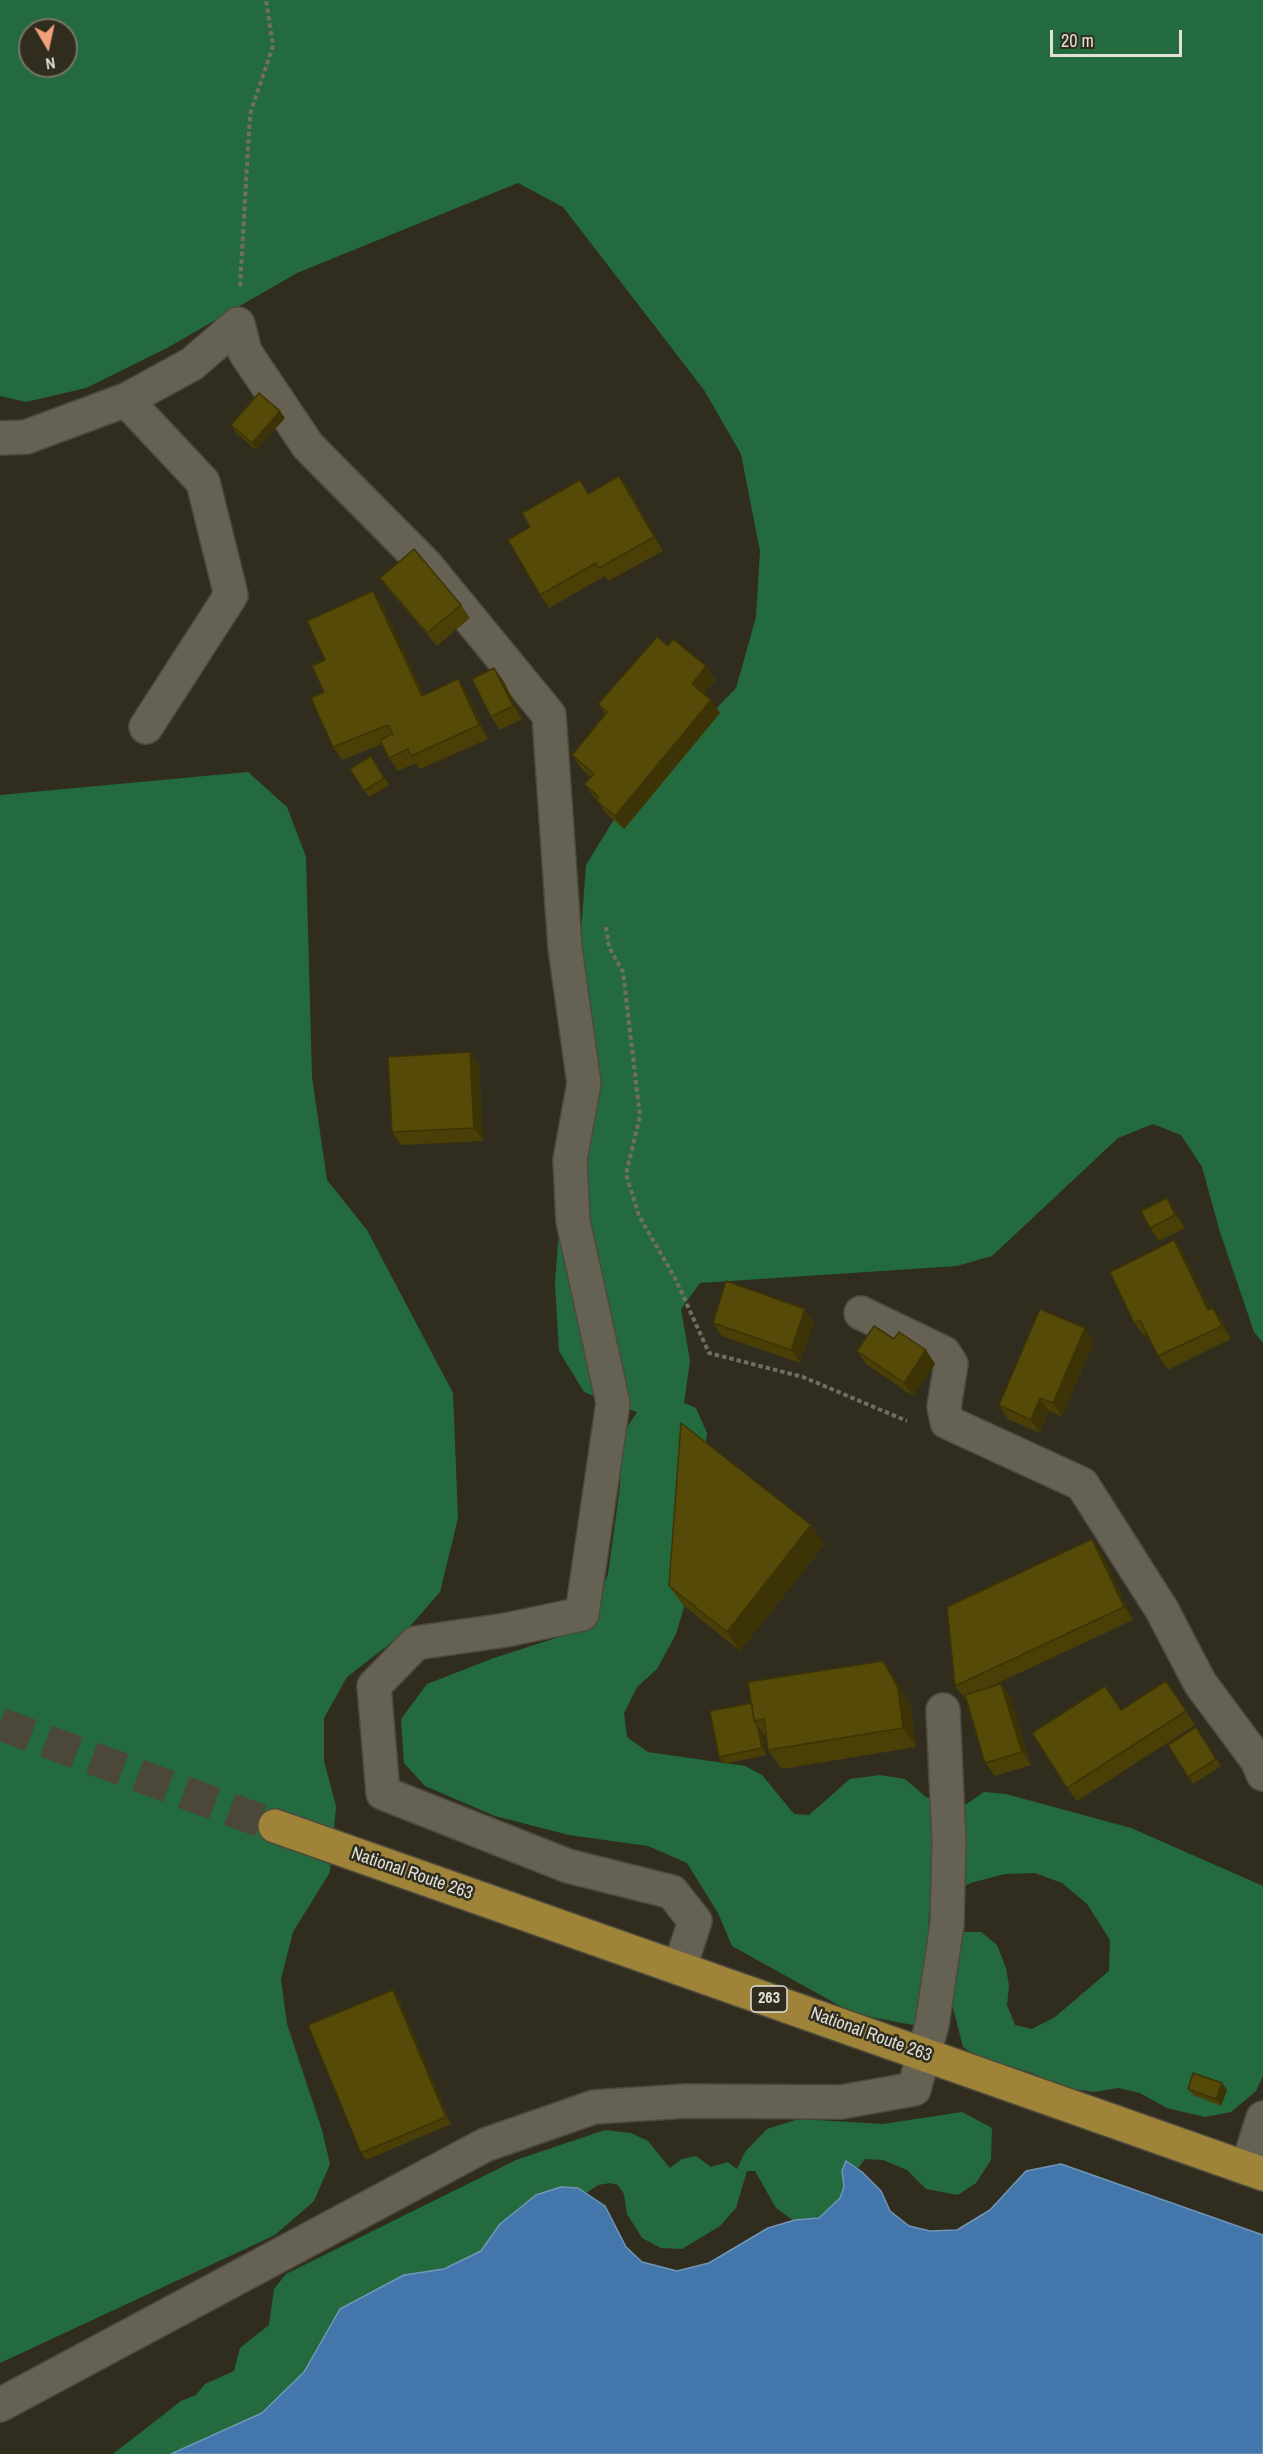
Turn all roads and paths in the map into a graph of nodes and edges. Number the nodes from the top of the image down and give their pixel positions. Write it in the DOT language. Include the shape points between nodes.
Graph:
graph roads {
  1 [pos="266,0"];
  2 [pos="238,324"];
  3 [pos="126,400"];
  4 [pos="0,438"];
  5 [pos="147,727"];
  6 [pos="606,925"];
  7 [pos="861,1313"];
  8 [pos="947,1422"];
  9 [pos="943,1710"];
  10 [pos="1263,1774"];
  11 [pos="275,1826"];
  12 [pos="680,1967"];
  13 [pos="926,2055"];
  14 [pos="1263,2118"];
  15 [pos="1255,2171"];
  16 [pos="0,2405"];
  1 -- 2 [label="path" via="273,46 250,114"];
  2 -- 3 [label="street" via="192,364"];
  2 -- 12 [label="street" via="245,352 308,446 426,564 549,715 565,948 584,1083 570,1160 573,1221 613,1403 582,1614 416,1643 374,1686 383,1792 568,1866 672,1892 695,1921"];
  3 -- 4 [label="street" via="26,437"];
  3 -- 5 [label="street" via="203,482 231,595"];
  6 -- 8 [label="path" via="609,947 623,972 640,1116 626,1174 639,1216 675,1278 709,1353 803,1377 905,1421"];
  7 -- 8 [label="street" via="944,1353 951,1364 944,1407"];
  8 -- 10 [label="street" via="1082,1484 1162,1610 1200,1683 1257,1760"];
  9 -- 13 [label="street" via="947,1924"];
  11 -- 12 [label="highway, National Route 263 / 263"];
  12 -- 13 [label="highway, National Route 263 / 263"];
  13 -- 15 [label="highway, National Route 263 / 263"];
  13 -- 16 [label="street" via="914,2089 841,2102 686,2101 594,2108 484,2145"];
  14 -- 15 [label="street"];
}
